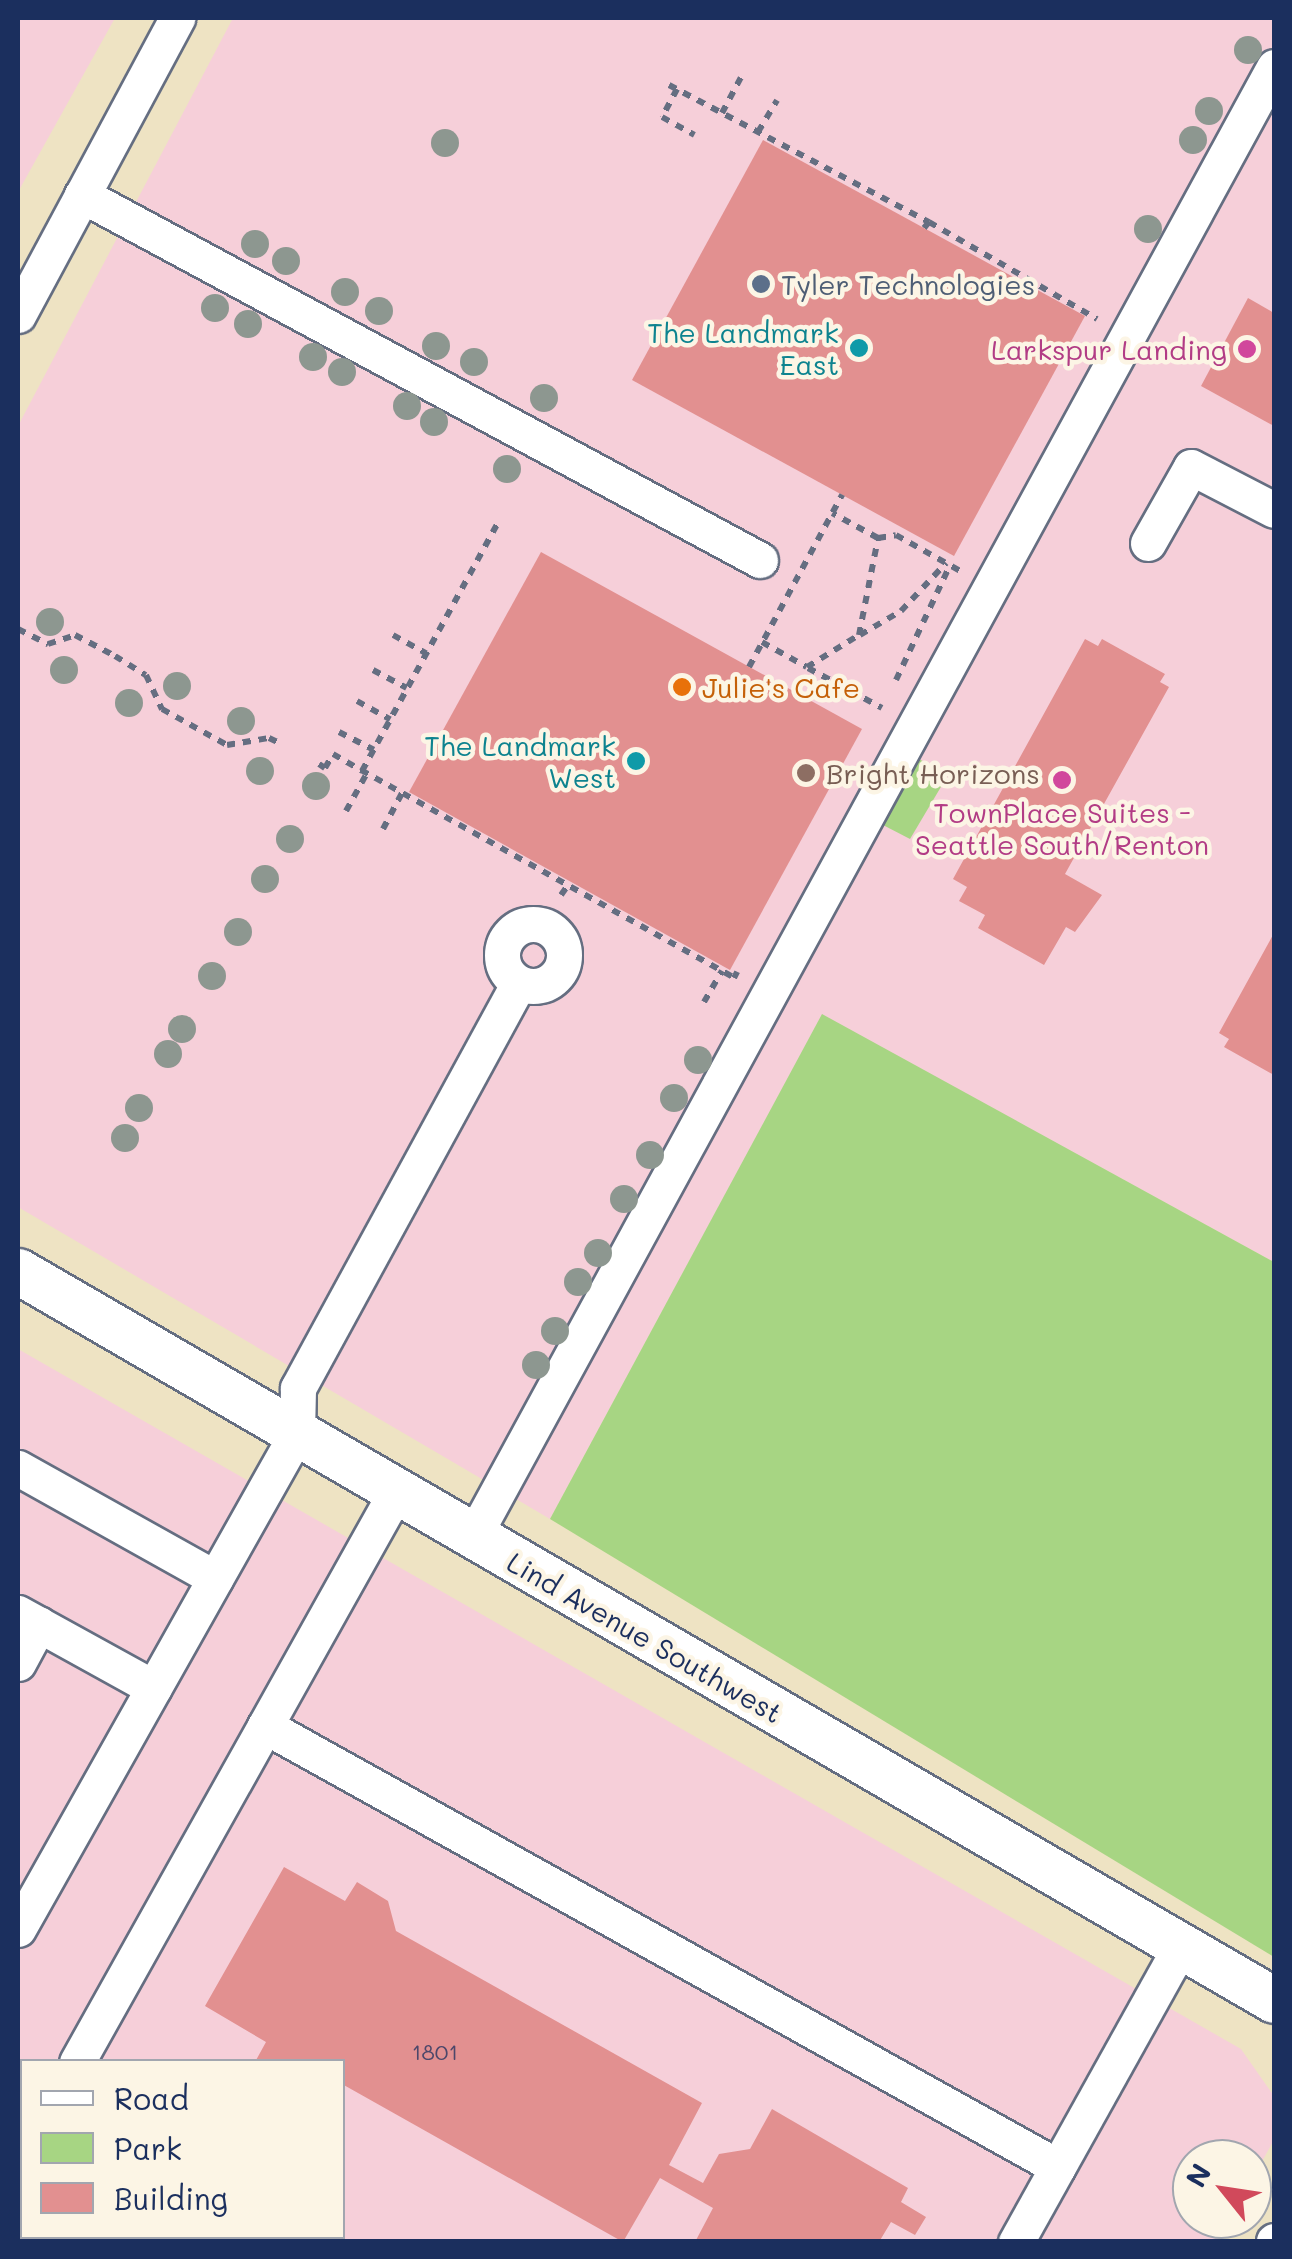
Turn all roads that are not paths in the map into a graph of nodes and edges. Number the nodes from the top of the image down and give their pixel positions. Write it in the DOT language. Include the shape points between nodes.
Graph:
graph roads {
  1 [pos="177,18"];
  2 [pos="1274,66"];
  3 [pos="82,196"];
  4 [pos="18,315"];
  5 [pos="1274,510"];
  6 [pos="1148,543"];
  7 [pos="760,560"];
  8 [pos="518,984"];
  9 [pos="18,1271"];
  10 [pos="297,1432"];
  11 [pos="18,1468"];
  12 [pos="396,1492"];
  13 [pos="473,1538"];
  14 [pos="215,1578"];
  15 [pos="28,1619"];
  16 [pos="18,1663"];
  17 [pos="154,1688"];
  18 [pos="264,1726"];
  19 [pos="18,1929"];
  20 [pos="1182,1946"];
  21 [pos="1274,2000"];
  22 [pos="80,2059"];
  23 [pos="1058,2166"];
  24 [pos="1016,2242"];
  1 -- 3 [label="street"];
  2 -- 13 [label="street"];
  3 -- 4 [label="street"];
  3 -- 7 [label="street"];
  5 -- 6 [label="street" via="1191,467"];
  8 -- 10 [label="street" via="298,1388"];
  9 -- 10 [label="main road, Lind Avenue Southwest"];
  10 -- 12 [label="main road, Lind Avenue Southwest"];
  10 -- 14 [label="street"];
  11 -- 14 [label="street"];
  12 -- 13 [label="main road, Lind Avenue Southwest"];
  12 -- 18 [label="street"];
  13 -- 20 [label="main road, Lind Avenue Southwest"];
  14 -- 17 [label="street"];
  15 -- 16 [label="street"];
  15 -- 17 [label="street"];
  17 -- 19 [label="street"];
  18 -- 22 [label="street"];
  18 -- 23 [label="street"];
  20 -- 21 [label="main road, Lind Avenue Southwest"];
  20 -- 23 [label="street"];
  23 -- 24 [label="street"];
}
